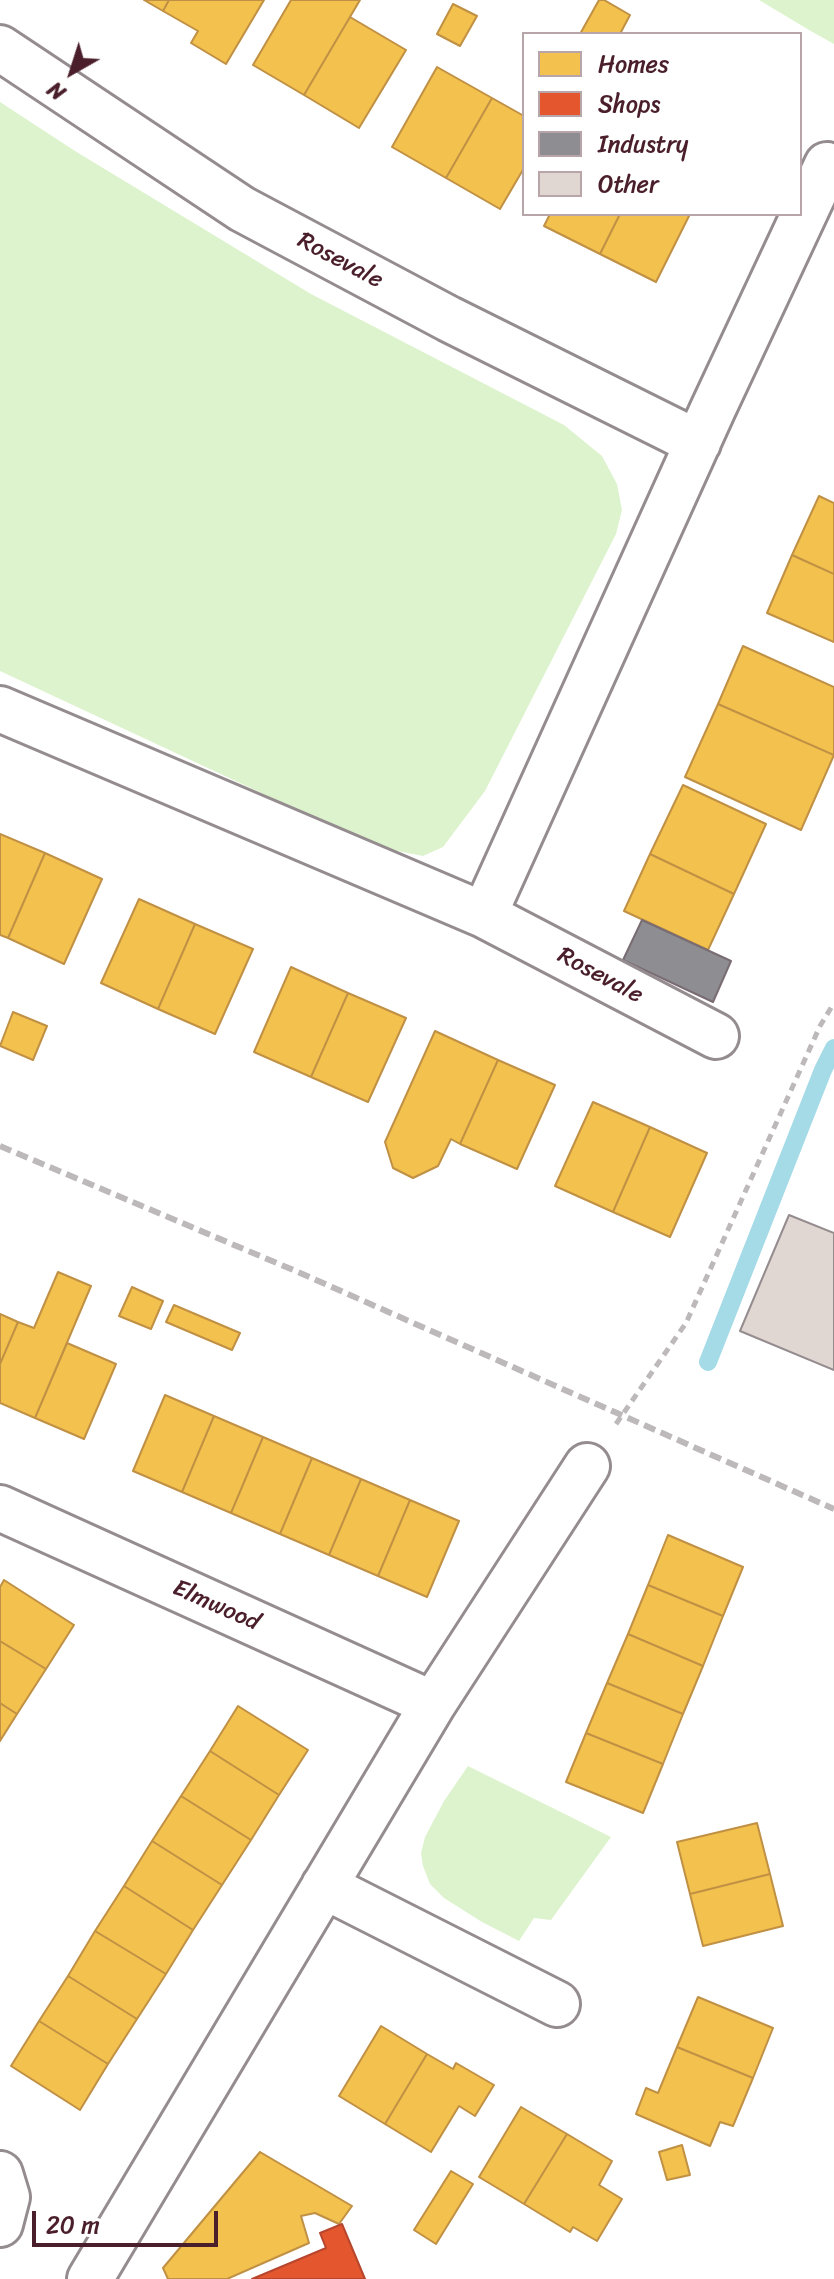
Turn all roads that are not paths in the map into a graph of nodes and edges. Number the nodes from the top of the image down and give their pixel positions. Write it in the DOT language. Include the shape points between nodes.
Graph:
graph roads {
  1 [pos="0,48"];
  2 [pos="827,165"];
  3 [pos="698,443"];
  4 [pos="0,709"];
  5 [pos="484,915"];
  6 [pos="716,1036"];
  7 [pos="587,1466"];
  8 [pos="0,1508"];
  9 [pos="433,1704"];
  10 [pos="324,1886"];
  11 [pos="557,2004"];
  12 [pos="0,2174"];
  13 [pos="0,2224"];
  14 [pos="90,2279"];
  1 -- 3 [label="street, Rosevale" via="242,209"];
  2 -- 3 [label="street"];
  3 -- 5 [label="street"];
  4 -- 5 [label="street, Rosevale"];
  5 -- 6 [label="street, Rosevale"];
  7 -- 9 [label="street"];
  8 -- 9 [label="street, Elmwood"];
  9 -- 10 [label="street"];
  10 -- 11 [label="street"];
  10 -- 14 [label="street"];
  12 -- 13 [label="street" via="7,2197"];
}
